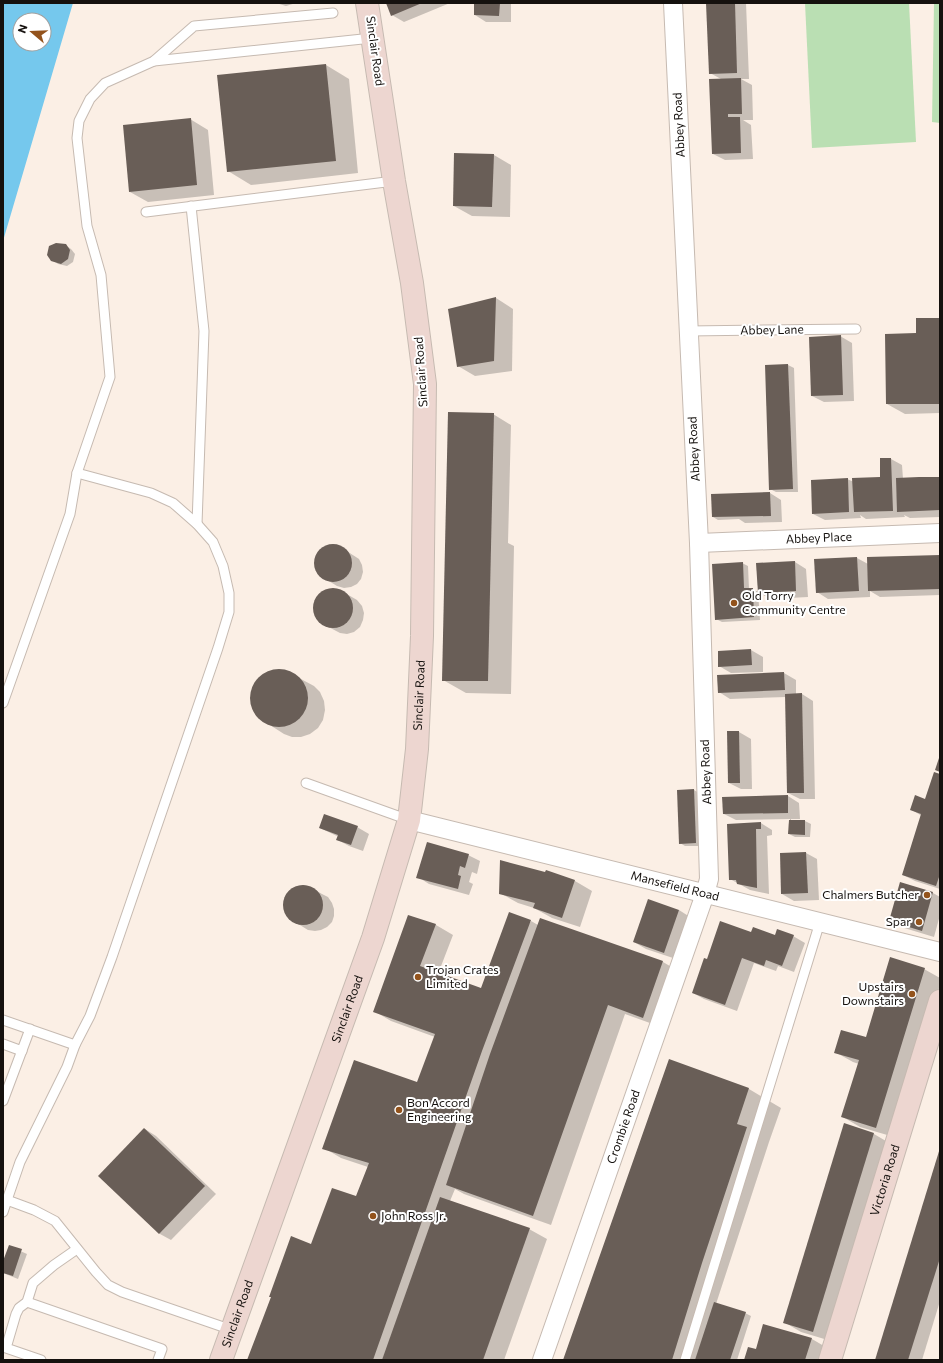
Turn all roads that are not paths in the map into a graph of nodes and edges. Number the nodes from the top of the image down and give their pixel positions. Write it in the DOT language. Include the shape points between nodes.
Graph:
graph roads {
  1 [pos="367,3"];
  2 [pos="673,3"];
  3 [pos="333,13"];
  4 [pos="372,38"];
  5 [pos="154,61"];
  6 [pos="394,181"];
  7 [pos="191,206"];
  8 [pos="146,212"];
  9 [pos="856,329"];
  10 [pos="688,331"];
  11 [pos="77,473"];
  12 [pos="197,524"];
  13 [pos="940,533"];
  14 [pos="699,543"];
  15 [pos="3,703"];
  16 [pos="306,783"];
  17 [pos="409,820"];
  18 [pos="705,894"];
  19 [pos="820,922"];
  20 [pos="940,952"];
  21 [pos="940,1000"];
  22 [pos="3,1020"];
  23 [pos="30,1029"];
  24 [pos="3,1044"];
  25 [pos="75,1045"];
  26 [pos="22,1051"];
  27 [pos="3,1101"];
  28 [pos="7,1200"];
  29 [pos="3,1212"];
  30 [pos="77,1249"];
  31 [pos="27,1302"];
  32 [pos="232,1330"];
  33 [pos="41,1360"];
  34 [pos="158,1360"];
  35 [pos="221,1360"];
  36 [pos="542,1360"];
  37 [pos="685,1360"];
  38 [pos="830,1360"];
  1 -- 4 [label="street, Sinclair Road"];
  2 -- 10 [label="street, Abbey Road"];
  3 -- 5 [label="lane" via="194,26"];
  4 -- 5 [label="lane"];
  4 -- 6 [label="street, Sinclair Road"];
  5 -- 11 [label="lane" via="105,83 90,99 79,121 77,138 87,226 101,275 110,377"];
  6 -- 7 [label="lane"];
  6 -- 17 [label="street, Sinclair Road" via="412,283 425,384 422,636 417,749"];
  7 -- 8 [label="lane"];
  7 -- 12 [label="lane" via="204,331"];
  9 -- 10 [label="lane, Abbey Lane"];
  10 -- 14 [label="street, Abbey Road"];
  11 -- 12 [label="lane" via="151,493 173,503"];
  11 -- 15 [label="lane" via="70,514"];
  12 -- 25 [label="lane" via="213,542 223,566 229,593 229,612 112,957 90,1016"];
  13 -- 14 [label="street, Abbey Place"];
  14 -- 18 [label="street, Abbey Road" via="709,878"];
  16 -- 17 [label="lane"];
  17 -- 18 [label="street, Mansefield Road"];
  17 -- 32 [label="street, Sinclair Road" via="373,938"];
  18 -- 19 [label="street, Mansefield Road"];
  18 -- 36 [label="street, Crombie Road"];
  19 -- 20 [label="street, Mansefield Road"];
  19 -- 37 [label="lane"];
  21 -- 38 [label="street, Victoria Road"];
  22 -- 23 [label="lane"];
  23 -- 25 [label="lane"];
  23 -- 26 [label="lane"];
  24 -- 26 [label="lane"];
  25 -- 28 [label="lane" via="20,1162"];
  26 -- 27 [label="lane"];
  28 -- 29 [label="lane"];
  28 -- 30 [label="lane" via="55,1221"];
  30 -- 31 [label="lane" via="33,1283"];
  30 -- 32 [label="lane" via="108,1285"];
  31 -- 33 [label="lane" via="16,1314 6,1348"];
  31 -- 34 [label="lane" via="162,1349"];
  32 -- 35 [label="street, Sinclair Road"];
}
